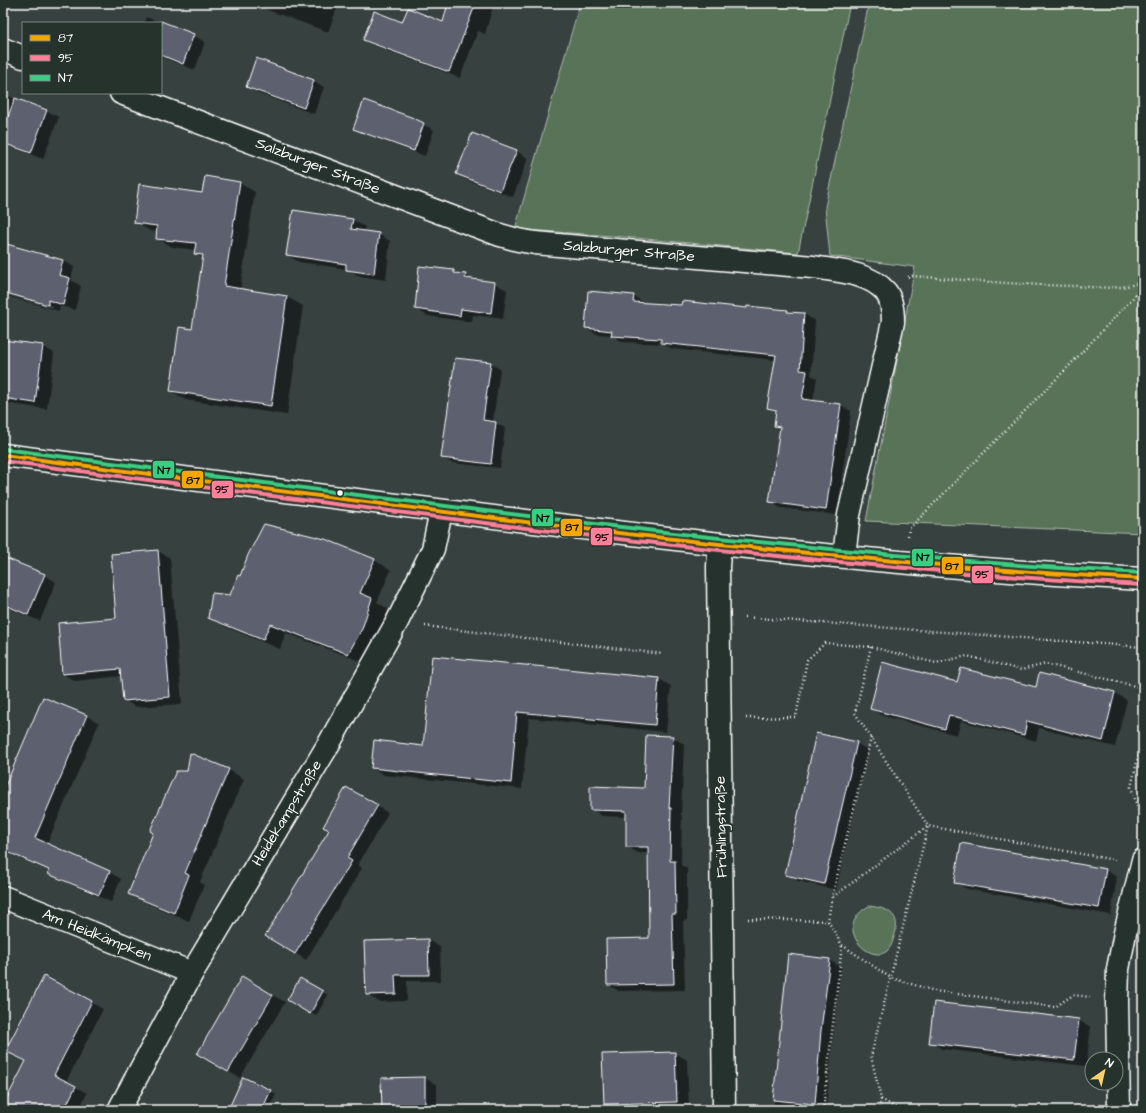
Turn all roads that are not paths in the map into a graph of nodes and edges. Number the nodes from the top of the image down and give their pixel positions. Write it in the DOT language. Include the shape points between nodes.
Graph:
graph roads {
  1 [pos="3,50"];
  2 [pos="22,57"];
  3 [pos="124,94"];
  4 [pos="3,455"];
  5 [pos="441,511"];
  6 [pos="720,544"];
  7 [pos="844,556"];
  8 [pos="1143,579"];
  9 [pos="1142,862"];
  10 [pos="3,897"];
  11 [pos="192,973"];
  12 [pos="119,1110"];
  13 [pos="724,1110"];
  14 [pos="1119,1110"];
  1 -- 2 [label="street"];
  3 -- 7 [label="street, Salzburger Straße" via="518,240 813,267 842,272 877,284 886,292 892,306 893,322 849,515"];
  4 -- 5 [label="street"];
  5 -- 6 [label="street"];
  5 -- 11 [label="street, Heidekampstraße" via="433,548 397,622 327,747"];
  6 -- 7 [label="street"];
  6 -- 13 [label="street, Frühlingstraße" via="718,614"];
  7 -- 8 [label="street" via="1045,574"];
  9 -- 14 [label="street" via="1118,969"];
  10 -- 11 [label="street, Am Heidkämpken"];
  11 -- 12 [label="street, Heidekampstraße"];
}
